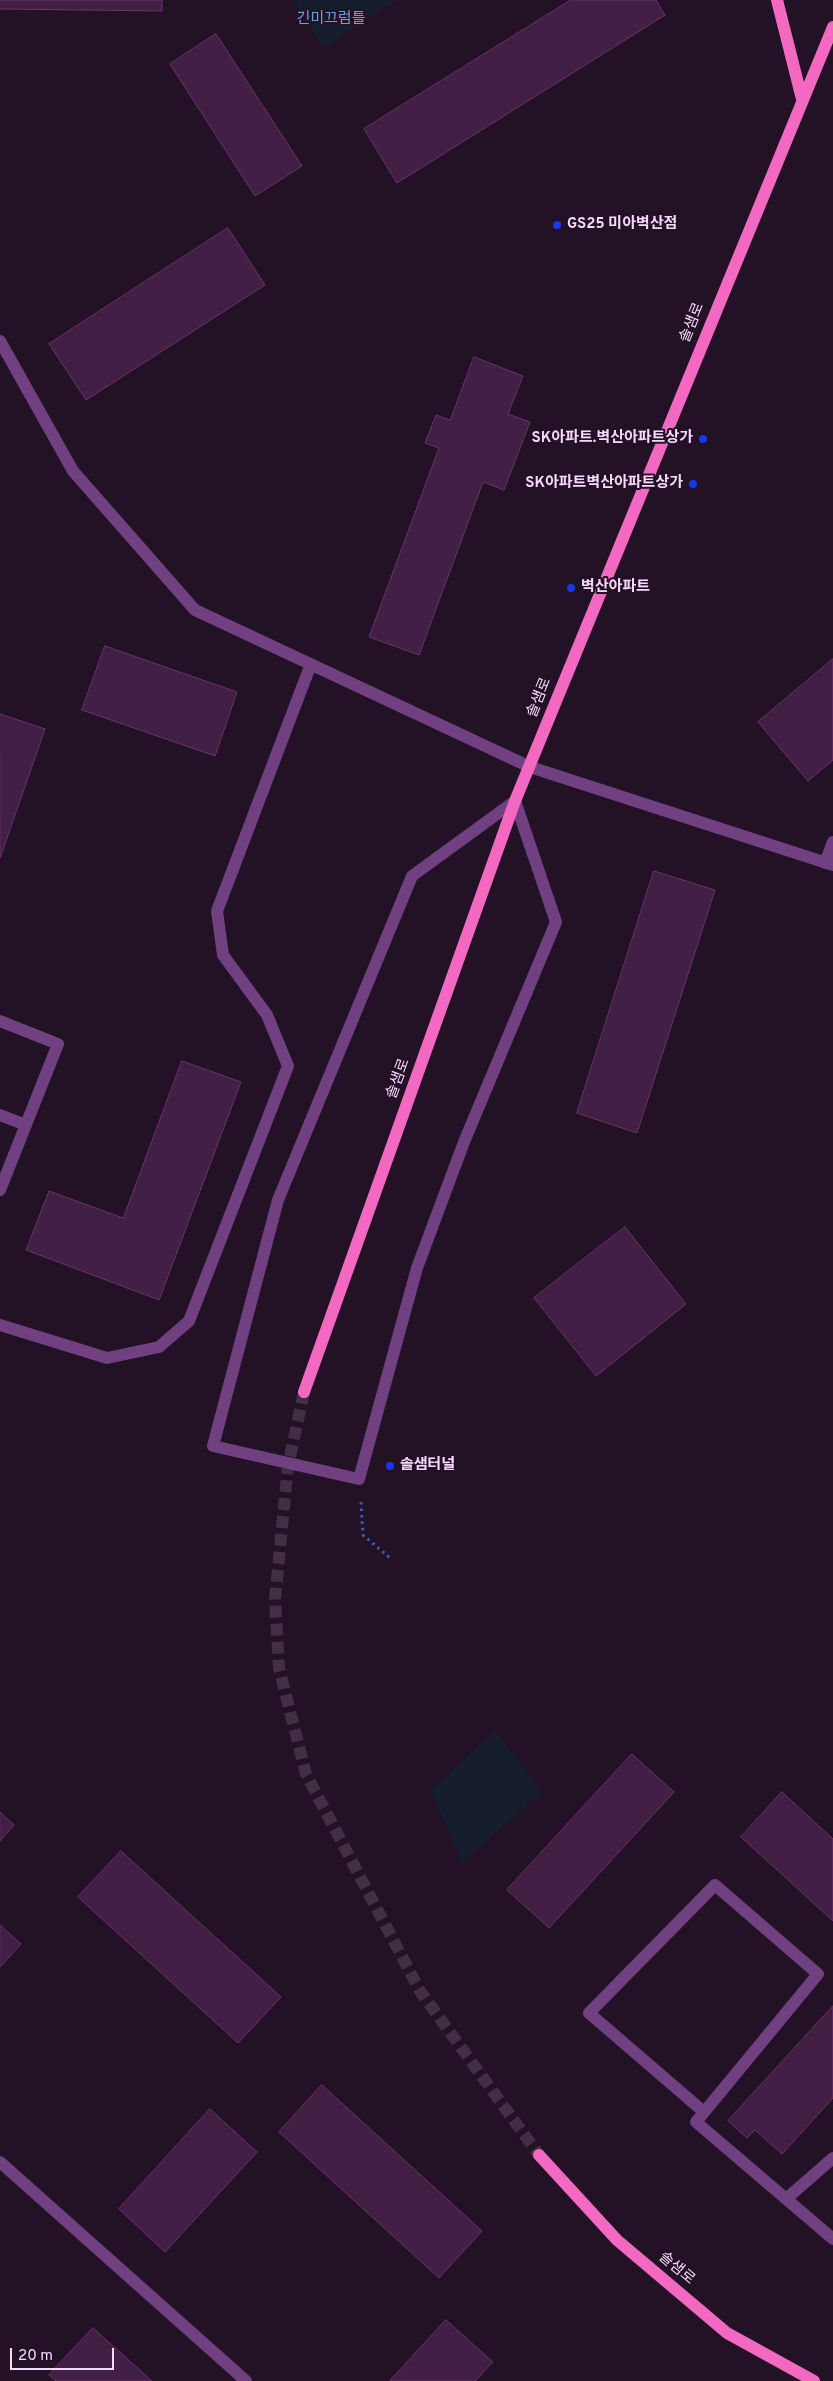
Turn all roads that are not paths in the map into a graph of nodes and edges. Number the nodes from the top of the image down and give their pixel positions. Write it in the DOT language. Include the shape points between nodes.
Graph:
graph roads {
  1 [pos="777,0"];
  2 [pos="833,27"];
  3 [pos="802,99"];
  4 [pos="0,341"];
  5 [pos="311,664"];
  6 [pos="530,766"];
  7 [pos="515,801"];
  8 [pos="833,842"];
  9 [pos="829,864"];
  10 [pos="0,1021"];
  11 [pos="0,1115"];
  12 [pos="26,1125"];
  13 [pos="0,1190"];
  14 [pos="0,1324"];
  15 [pos="304,1392"];
  16 [pos="704,2112"];
  17 [pos="539,2155"];
  18 [pos="833,2158"];
  19 [pos="0,2162"];
  20 [pos="786,2199"];
  21 [pos="833,2239"];
  22 [pos="246,2381"];
  23 [pos="814,2381"];
  1 -- 3 [label="main road"];
  2 -- 3 [label="main road, 솔샘로"];
  3 -- 6 [label="main road, 솔샘로"];
  4 -- 5 [label="street" via="73,471 195,610"];
  5 -- 6 [label="street"];
  5 -- 14 [label="street" via="217,911 223,955 268,1015 288,1066 189,1321 160,1347 107,1358"];
  6 -- 7 [label="main road, 솔샘로"];
  6 -- 9 [label="street"];
  7 -- 7 [label="street" via="556,922 464,1142 416,1268 359,1479 214,1446 278,1200 412,876"];
  7 -- 15 [label="main road, 솔샘로"];
  8 -- 9 [label="street"];
  10 -- 12 [label="street" via="58,1044"];
  11 -- 12 [label="street"];
  12 -- 13 [label="street"];
  16 -- 16 [label="street" via="818,1974 715,1885 589,2013"];
  16 -- 20 [label="street" via="696,2122"];
  17 -- 23 [label="main road, 솔샘로" via="616,2240 727,2333"];
  18 -- 20 [label="street"];
  19 -- 22 [label="street"];
  20 -- 21 [label="street"];
}
